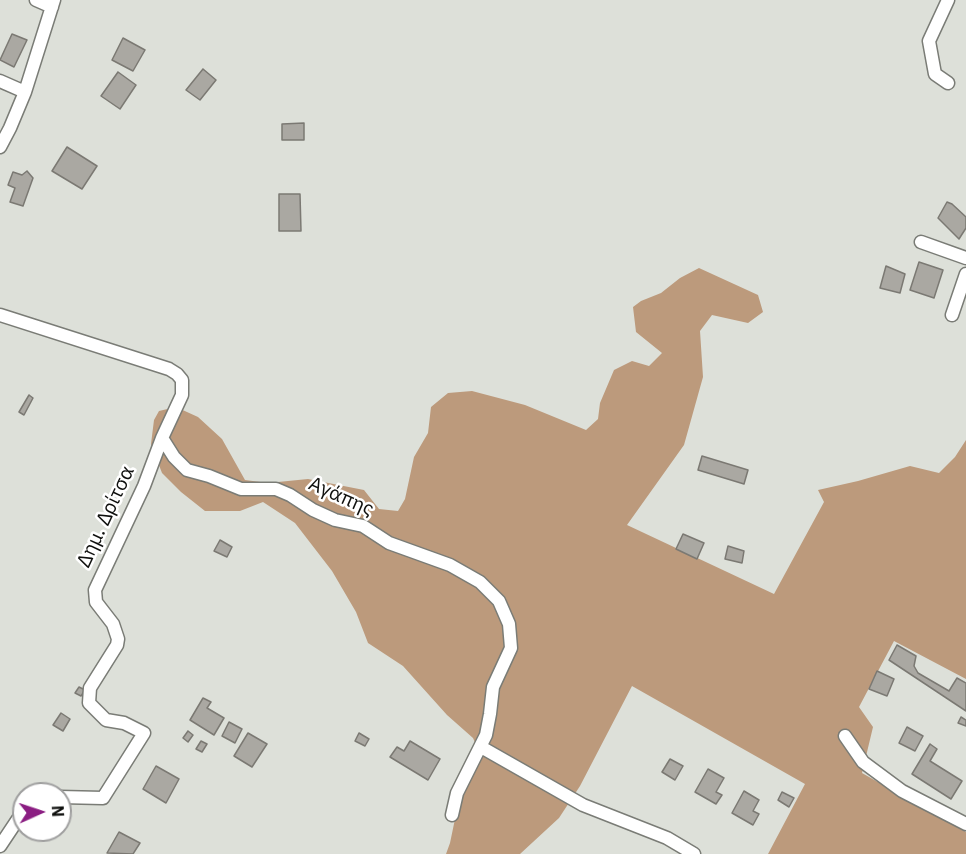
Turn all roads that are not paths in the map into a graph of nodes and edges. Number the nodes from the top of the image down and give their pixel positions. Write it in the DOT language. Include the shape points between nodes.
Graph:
graph roads {
  1 [pos="36,0"];
  2 [pos="948,0"];
  3 [pos="53,4"];
  4 [pos="0,81"];
  5 [pos="948,83"];
  6 [pos="25,92"];
  7 [pos="0,147"];
  8 [pos="921,242"];
  9 [pos="966,258"];
  10 [pos="966,274"];
  11 [pos="0,315"];
  12 [pos="952,315"];
  13 [pos="162,438"];
  14 [pos="845,736"];
  15 [pos="481,747"];
  16 [pos="72,797"];
  17 [pos="452,815"];
  18 [pos="966,824"];
  19 [pos="12,828"];
  20 [pos="0,846"];
  21 [pos="694,854"];
  1 -- 3 [label="street"];
  2 -- 5 [label="street" via="929,41 935,75"];
  3 -- 6 [label="street"];
  4 -- 6 [label="street"];
  6 -- 7 [label="street"];
  8 -- 9 [label="street"];
  10 -- 12 [label="street"];
  11 -- 13 [label="street" via="177,374 183,388"];
  13 -- 15 [label="street, Αγάπης" via="187,470 241,489 276,489 313,510 363,526 389,543 450,565 480,582 499,601 509,624 511,648 493,687"];
  13 -- 16 [label="street, Δημ. Δρίτσα" via="95,590 96,602 113,624 118,639 90,688 89,703 106,720 144,733 103,798"];
  14 -- 18 [label="street" via="863,762 902,791"];
  15 -- 17 [label="street, Αγάπης" via="457,793"];
  15 -- 21 [label="street" via="583,805 667,838"];
  19 -- 20 [label="street"];
}
